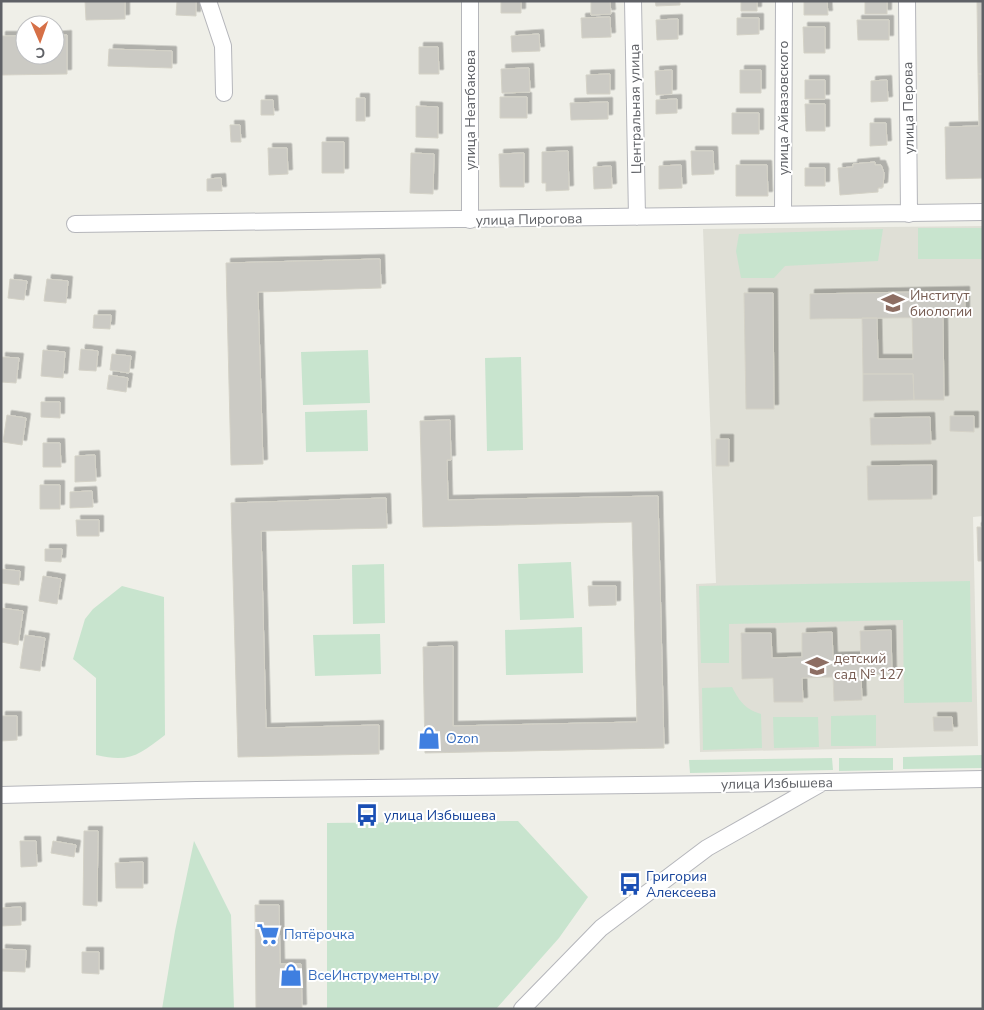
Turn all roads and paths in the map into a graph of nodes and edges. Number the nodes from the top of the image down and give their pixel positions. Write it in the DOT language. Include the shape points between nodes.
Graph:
graph roads {
  1 [pos="208,1"];
  2 [pos="470,1"];
  3 [pos="634,1"];
  4 [pos="784,1"];
  5 [pos="907,1"];
  6 [pos="224,93"];
  7 [pos="983,212"];
  8 [pos="783,214"];
  9 [pos="909,214"];
  10 [pos="638,217"];
  11 [pos="470,220"];
  12 [pos="75,224"];
  13 [pos="983,779"];
  14 [pos="822,782"];
  15 [pos="1,796"];
  16 [pos="522,1009"];
  1 -- 6 [label="street" via="223,46"];
  2 -- 11 [label="street, улица Неатбакова"];
  3 -- 10 [label="street, Центральная улица"];
  4 -- 8 [label="street, улица Айвазовского"];
  5 -- 9 [label="street, улица Перова"];
  7 -- 9 [label="street, улица Пирогова"];
  8 -- 9 [label="street, улица Пирогова"];
  8 -- 10 [label="street, улица Пирогова"];
  10 -- 11 [label="street, улица Пирогова"];
  11 -- 12 [label="street, улица Пирогова"];
  13 -- 14 [label="street, улица Избышева"];
  14 -- 15 [label="street, улица Избышева" via="270,788"];
  14 -- 16 [label="street" via="707,848 601,928"];
}
